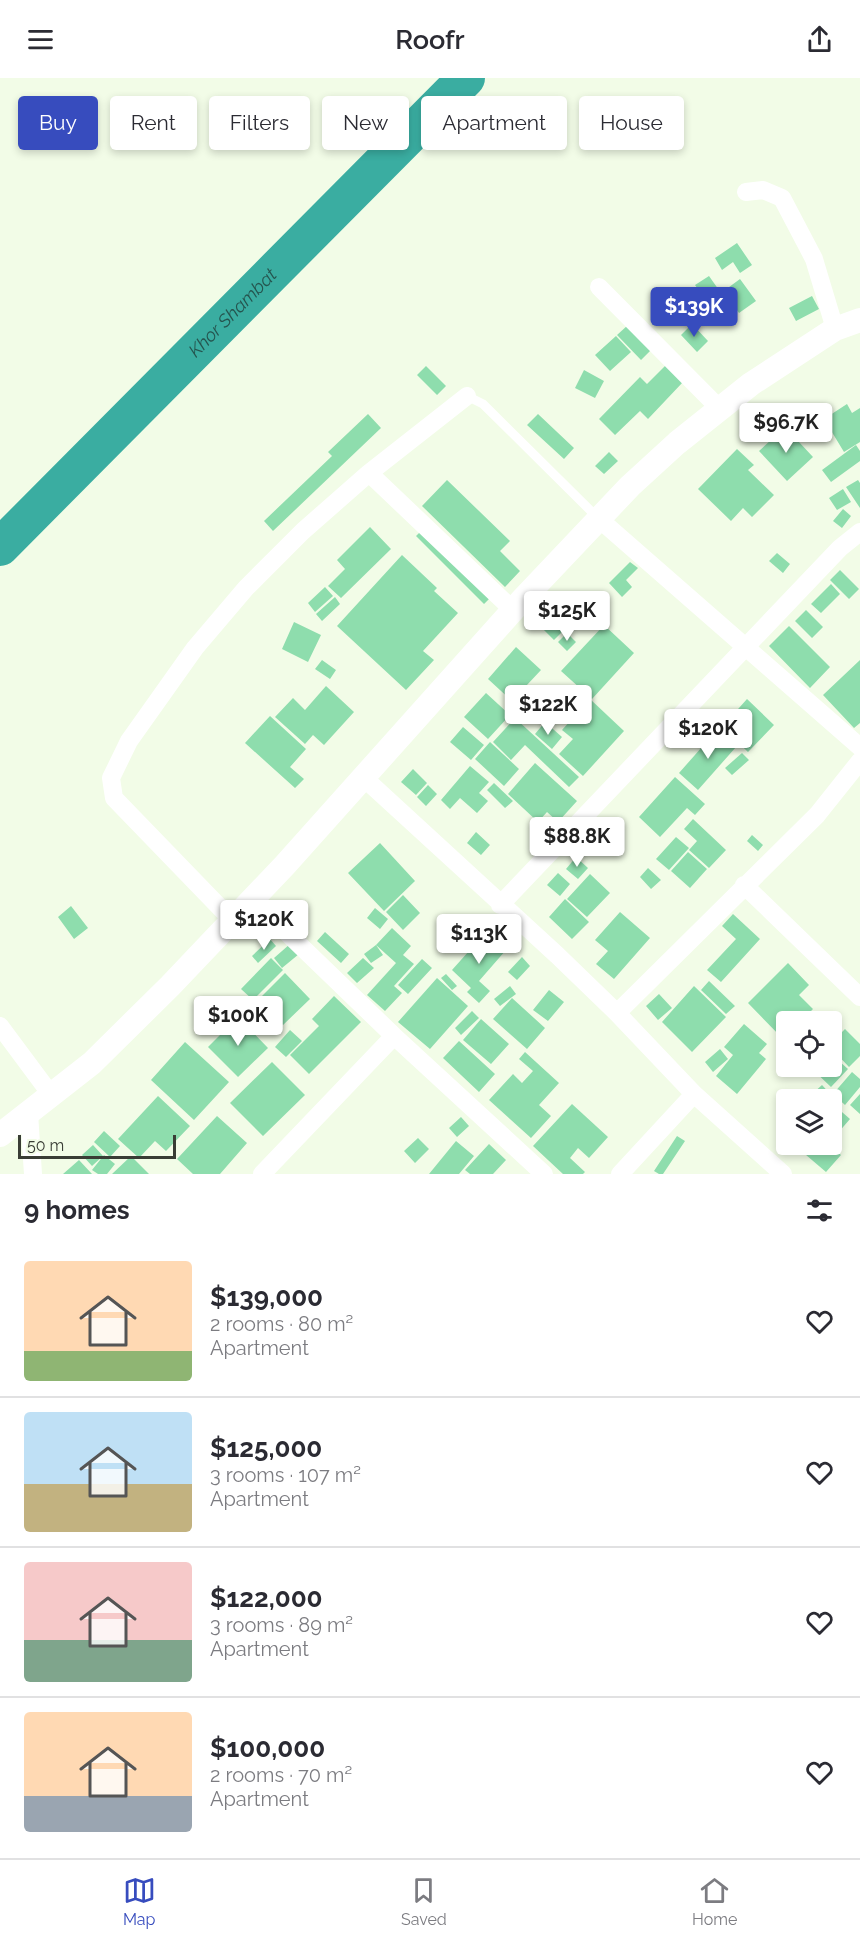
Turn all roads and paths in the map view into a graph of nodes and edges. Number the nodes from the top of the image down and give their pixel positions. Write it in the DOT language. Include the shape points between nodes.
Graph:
graph roads {
  1 [pos="746,192"];
  2 [pos="599,287"];
  3 [pos="860,320"];
  4 [pos="835,329"];
  5 [pos="467,396"];
  6 [pos="720,409"];
  7 [pos="369,473"];
  8 [pos="598,518"];
  9 [pos="860,532"];
  10 [pos="513,610"];
  11 [pos="747,647"];
  12 [pos="860,747"];
  13 [pos="860,761"];
  14 [pos="364,778"];
  15 [pos="744,885"];
  16 [pos="253,900"];
  17 [pos="500,904"];
  18 [pos="233,921"];
  19 [pos="860,997"];
  20 [pos="617,1013"];
  21 [pos="0,1026"];
  22 [pos="394,1036"];
  23 [pos="694,1094"];
  24 [pos="52,1096"];
  25 [pos="29,1113"];
  26 [pos="0,1135"];
  27 [pos="33,1174"];
  28 [pos="262,1174"];
  29 [pos="544,1174"];
  30 [pos="620,1174"];
  31 [pos="783,1174"];
  1 -- 4 [label="street" via="763,190 782,198 814,259"];
  2 -- 6 [label="street"];
  3 -- 4 [label="street"];
  4 -- 6 [label="street"];
  5 -- 7 [label="street"];
  5 -- 8 [label="lane" via="483,404"];
  6 -- 8 [label="street" via="669,450"];
  7 -- 10 [label="street"];
  7 -- 18 [label="street" via="303,531 224,613 129,741 111,778 114,798"];
  8 -- 10 [label="street"];
  8 -- 11 [label="street"];
  9 -- 11 [label="street" via="840,548"];
  10 -- 14 [label="street"];
  11 -- 12 [label="street"];
  11 -- 17 [label="street"];
  13 -- 15 [label="street" via="817,814"];
  14 -- 16 [label="street"];
  14 -- 17 [label="street"];
  15 -- 19 [label="street"];
  15 -- 20 [label="street"];
  16 -- 18 [label="street"];
  16 -- 22 [label="street"];
  17 -- 20 [label="street"];
  18 -- 24 [label="street" via="99,1056"];
  20 -- 23 [label="street"];
  21 -- 24 [label="street"];
  22 -- 28 [label="street"];
  22 -- 29 [label="street"];
  23 -- 30 [label="street"];
  23 -- 31 [label="street"];
  24 -- 25 [label="street"];
  25 -- 26 [label="street"];
  25 -- 27 [label="street"];
}
